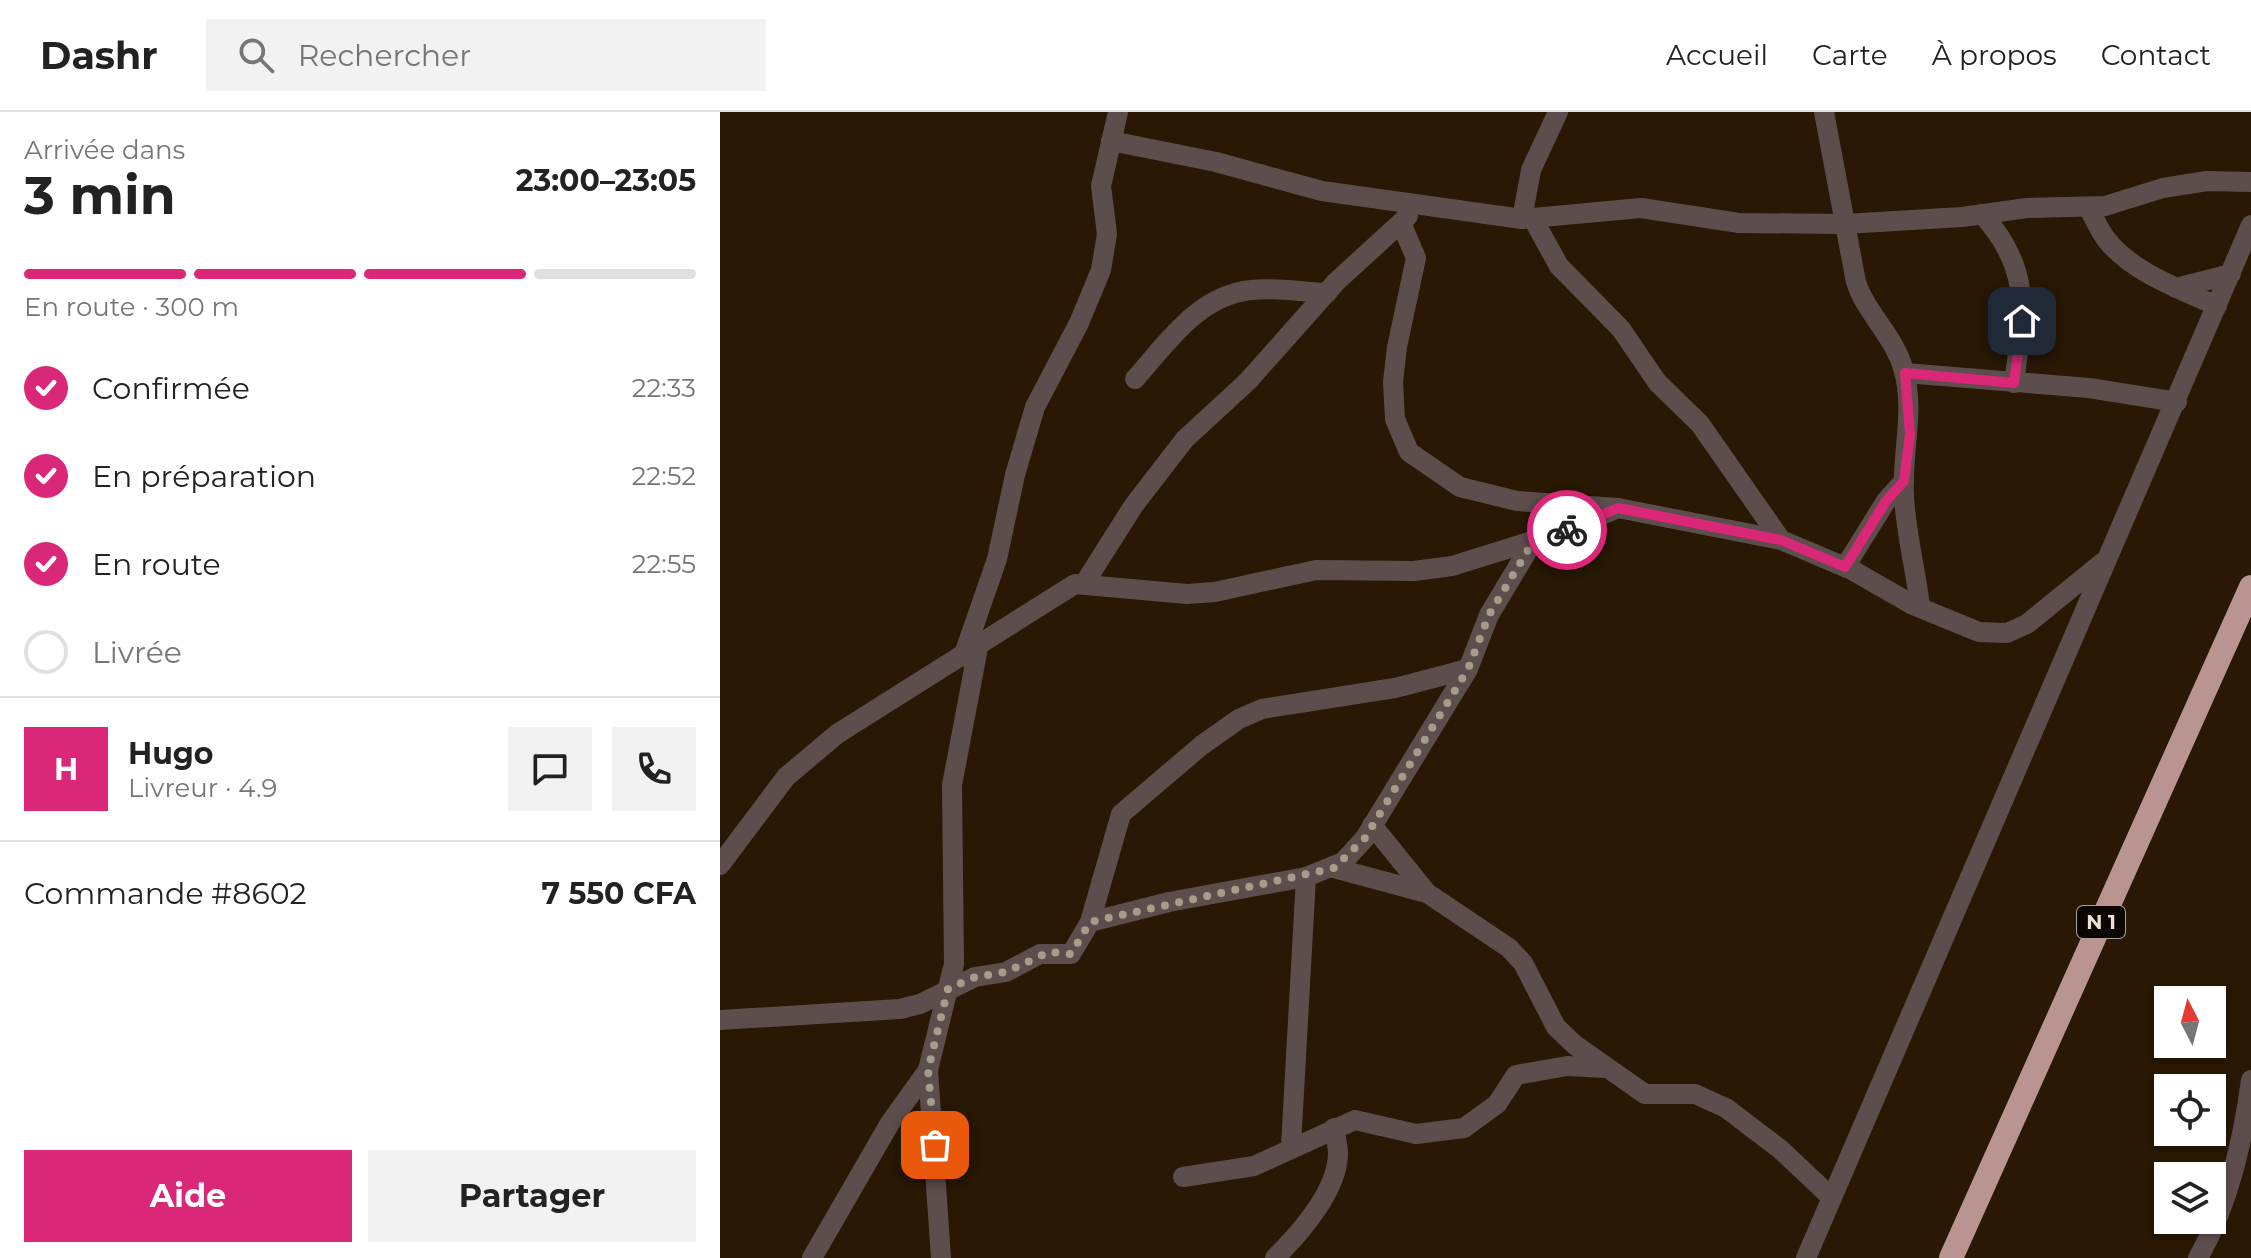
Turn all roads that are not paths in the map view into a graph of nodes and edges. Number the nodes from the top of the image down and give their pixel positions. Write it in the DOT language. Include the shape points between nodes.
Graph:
graph roads {
  1 [pos="1118,112"];
  2 [pos="1558,112"];
  3 [pos="1824,112"];
  4 [pos="1111,141"];
  5 [pos="2251,182"];
  6 [pos="1421,204"];
  7 [pos="2088,207"];
  8 [pos="1982,214"];
  9 [pos="1528,219"];
  10 [pos="1401,223"];
  11 [pos="1845,224"];
  12 [pos="2251,225"];
  13 [pos="2231,274"];
  14 [pos="2176,288"];
  15 [pos="1327,293"];
  16 [pos="2217,306"];
  17 [pos="1905,373"];
  18 [pos="1135,379"];
  19 [pos="2014,383"];
  20 [pos="2177,402"];
  21 [pos="1904,481"];
  22 [pos="1618,508"];
  23 [pos="1534,540"];
  24 [pos="1781,540"];
  25 [pos="2109,556"];
  26 [pos="1845,567"];
  27 [pos="1084,584"];
  28 [pos="2251,587"];
  29 [pos="1920,607"];
  30 [pos="2242,627"];
  31 [pos="970,652"];
  32 [pos="1468,669"];
  33 [pos="1372,825"];
  34 [pos="720,865"];
  35 [pos="1334,868"];
  36 [pos="1306,877"];
  37 [pos="1427,893"];
  38 [pos="1090,922"];
  39 [pos="948,989"];
  40 [pos="720,1020"];
  41 [pos="1606,1068"];
  42 [pos="928,1070"];
  43 [pos="2251,1080"];
  44 [pos="1334,1128"];
  45 [pos="1291,1146"];
  46 [pos="1183,1177"];
  47 [pos="1831,1197"];
  48 [pos="1293,1248"];
  49 [pos="812,1258"];
  50 [pos="941,1258"];
  51 [pos="1275,1258"];
  52 [pos="1806,1258"];
  53 [pos="1951,1258"];
  54 [pos="2198,1258"];
  1 -- 4 [label="street"];
  2 -- 9 [label="street" via="1531,170"];
  3 -- 11 [label="street"];
  4 -- 6 [label="street" via="1322,191"];
  4 -- 31 [label="street" via="1101,186 1107,234 1101,270 1035,407"];
  5 -- 7 [label="street" via="2207,181"];
  6 -- 9 [label="street"];
  6 -- 10 [label="street"];
  7 -- 8 [label="street"];
  7 -- 14 [label="street" via="2107,240 2124,256"];
  8 -- 11 [label="street"];
  8 -- 19 [label="street" via="2005,239 2019,283 2022,321"];
  9 -- 11 [label="street" via="1641,208 1739,223"];
  9 -- 24 [label="street" via="1559,266 1621,329 1657,382 1700,424"];
  10 -- 15 [label="street"];
  10 -- 22 [label="street" via="1416,258 1393,382 1395,419 1409,452 1460,487 1517,501"];
  11 -- 17 [label="street" via="1860,295 1886,331"];
  12 -- 13 [label="street"];
  13 -- 14 [label="street"];
  13 -- 16 [label="street"];
  14 -- 16 [label="street"];
  15 -- 18 [label="street" via="1252,289 1225,295 1182,325"];
  15 -- 27 [label="street" via="1248,381 1185,439 1134,505"];
  16 -- 20 [label="street"];
  17 -- 19 [label="street"];
  17 -- 21 [label="street" via="1910,434"];
  19 -- 20 [label="street"];
  20 -- 25 [label="street"];
  21 -- 26 [label="street"];
  21 -- 29 [label="street"];
  22 -- 23 [label="street"];
  22 -- 24 [label="street"];
  23 -- 27 [label="street" via="1452,566 1316,570 1215,592 1137,592"];
  23 -- 32 [label="street" via="1489,615"];
  24 -- 26 [label="street"];
  25 -- 29 [label="street" via="2046,610 2007,633 1979,632"];
  25 -- 47 [label="street"];
  26 -- 29 [label="street"];
  27 -- 31 [label="street" via="1075,584"];
  28 -- 30 [label="highway, N 1"];
  30 -- 53 [label="highway, N 1"];
  31 -- 34 [label="street" via="808,756"];
  31 -- 39 [label="street" via="952,785 954,964"];
  32 -- 33 [label="street"];
  32 -- 38 [label="street" via="1381,691 1262,709 1239,719 1121,814"];
  33 -- 35 [label="street"];
  33 -- 37 [label="street"];
  35 -- 36 [label="street"];
  35 -- 37 [label="street"];
  36 -- 38 [label="street"];
  36 -- 45 [label="street"];
  37 -- 41 [label="street" via="1509,948 1523,963 1556,1027"];
  38 -- 39 [label="street" via="1071,954 1049,952"];
  39 -- 40 [label="street" via="900,1009"];
  39 -- 42 [label="street"];
  41 -- 44 [label="street" via="1567,1066 1516,1075 1497,1104 1464,1128 1447,1132 1416,1134 1355,1120"];
  41 -- 47 [label="street" via="1645,1094 1695,1094 1726,1108"];
  42 -- 49 [label="street" via="890,1123"];
  42 -- 50 [label="street"];
  43 -- 54 [label="street" via="2241,1149"];
  44 -- 45 [label="street"];
  44 -- 48 [label="street" via="1338,1154 1329,1186"];
  45 -- 46 [label="street" via="1254,1166"];
  47 -- 52 [label="street"];
  48 -- 51 [label="street"];
}
